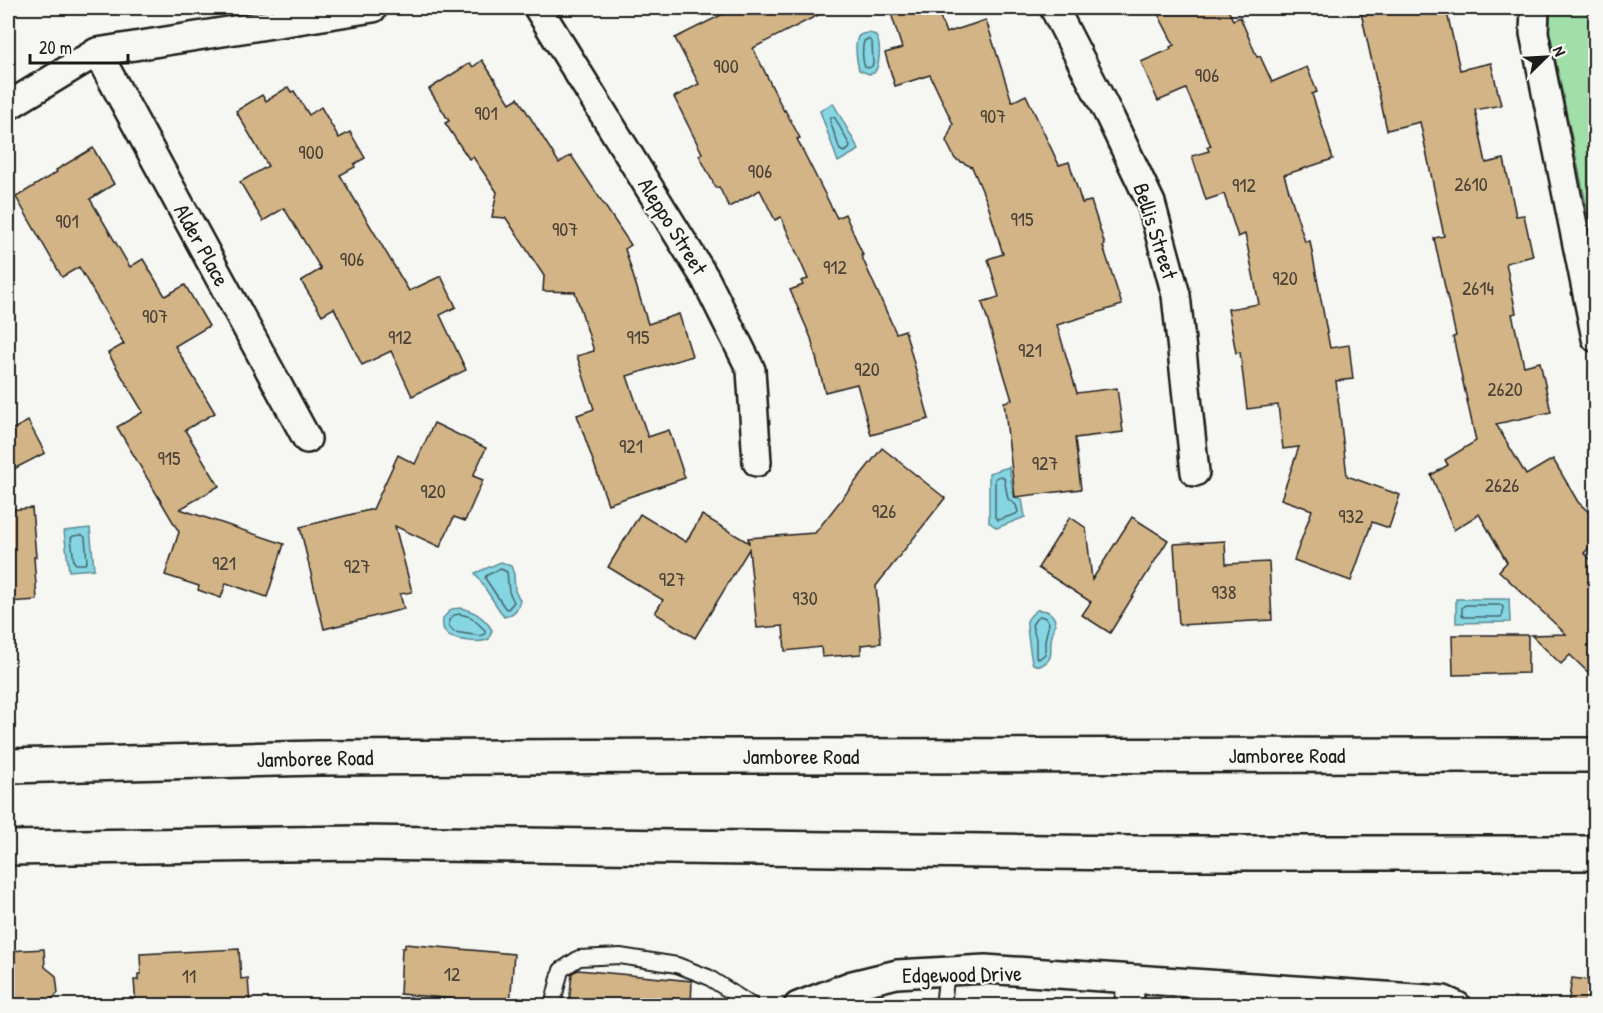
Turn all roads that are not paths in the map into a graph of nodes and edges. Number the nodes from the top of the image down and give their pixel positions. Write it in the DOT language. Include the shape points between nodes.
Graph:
graph roads {
  1 [pos="373,8"];
  2 [pos="538,8"];
  3 [pos="1054,8"];
  4 [pos="1535,8"];
  5 [pos="97,52"];
  6 [pos="8,106"];
  7 [pos="1596,338"];
  8 [pos="307,439"];
  9 [pos="757,462"];
  10 [pos="1195,472"];
  11 [pos="1596,755"];
  12 [pos="8,766"];
  13 [pos="8,848"];
  14 [pos="1596,853"];
  15 [pos="947,971"];
  16 [pos="1131,979"];
  17 [pos="1320,999"];
  18 [pos="552,1005"];
  19 [pos="753,1005"];
  20 [pos="798,1005"];
  21 [pos="943,1005"];
  22 [pos="1130,1005"];
  23 [pos="1457,1005"];
  1 -- 5 [label="street"];
  2 -- 9 [label="street, Aleppo Street" via="705,278 751,370"];
  3 -- 10 [label="street, Bellis Street" via="1151,203 1176,295"];
  4 -- 7 [label="street" via="1534,33"];
  5 -- 6 [label="street"];
  5 -- 8 [label="street, Alder Place"];
  11 -- 12 [label="main road, Jamboree Road" via="318,758"];
  13 -- 14 [label="main road" via="359,843 1133,853"];
  15 -- 16 [label="street, Edgewood Drive" via="985,969"];
  15 -- 20 [label="street, Edgewood Drive" via="897,974"];
  15 -- 21 [label="lane"];
  16 -- 17 [label="street, Edgewood Drive"];
  16 -- 22 [label="street"];
  17 -- 23 [label="street, Edgewood Drive" via="1444,1000"];
  18 -- 19 [label="lane" via="561,970 579,958 620,956 677,965 708,976"];
}
